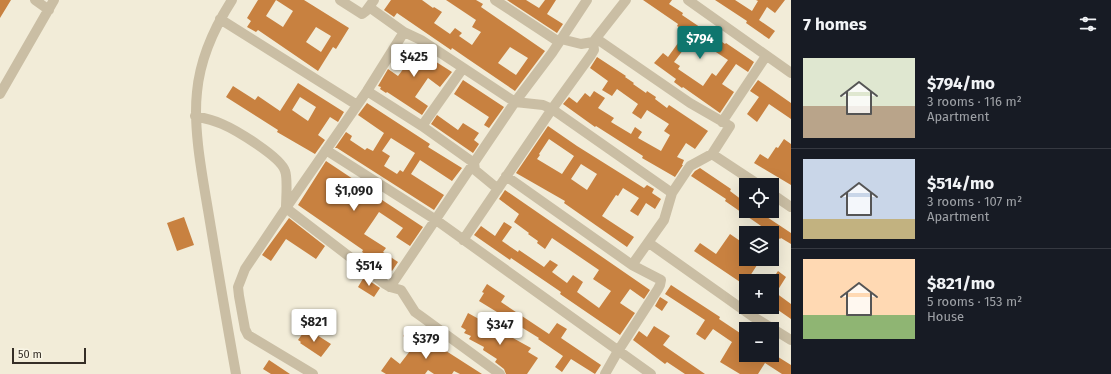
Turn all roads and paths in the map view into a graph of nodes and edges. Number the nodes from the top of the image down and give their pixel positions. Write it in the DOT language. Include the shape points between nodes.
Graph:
graph roads {
  1 [pos="35,0"];
  2 [pos="54,0"];
  3 [pos="232,0"];
  4 [pos="340,0"];
  5 [pos="495,0"];
  6 [pos="587,0"];
  7 [pos="626,0"];
  8 [pos="688,0"];
  9 [pos="372,4"];
  10 [pos="508,4"];
  11 [pos="50,10"];
  12 [pos="220,19"];
  13 [pos="404,32"];
  14 [pos="560,40"];
  15 [pos="595,41"];
  16 [pos="766,56"];
  17 [pos="463,68"];
  18 [pos="791,73"];
  19 [pos="367,91"];
  20 [pos="0,94"];
  21 [pos="515,102"];
  22 [pos="358,105"];
  23 [pos="552,109"];
  24 [pos="195,116"];
  25 [pos="722,122"];
  26 [pos="422,126"];
  27 [pos="326,150"];
  28 [pos="712,154"];
  29 [pos="474,163"];
  30 [pos="506,176"];
  31 [pos="748,178"];
  32 [pos="498,189"];
  33 [pos="672,193"];
  34 [pos="779,199"];
  35 [pos="791,207"];
  36 [pos="286,208"];
  37 [pos="436,220"];
  38 [pos="463,240"];
  39 [pos="649,243"];
  40 [pos="632,265"];
  41 [pos="390,287"];
  42 [pos="791,340"];
  43 [pos="618,351"];
  44 [pos="236,374"];
  45 [pos="312,374"];
  46 [pos="500,374"];
  47 [pos="605,374"];
  48 [pos="651,374"];
  1 -- 11 [label="street"];
  2 -- 11 [label="street"];
  3 -- 12 [label="street"];
  4 -- 9 [label="street" via="360,13 364,13"];
  5 -- 10 [label="street"];
  6 -- 14 [label="street"];
  7 -- 15 [label="street"];
  8 -- 16 [label="street"];
  9 -- 13 [label="street"];
  10 -- 14 [label="street"];
  11 -- 20 [label="street"];
  12 -- 22 [label="street"];
  12 -- 24 [label="street" via="206,51 197,91"];
  13 -- 17 [label="street" via="421,40"];
  13 -- 19 [label="street"];
  14 -- 15 [label="street" via="581,44"];
  14 -- 21 [label="street"];
  15 -- 23 [label="street" via="591,55"];
  15 -- 25 [label="street"];
  16 -- 18 [label="street"];
  16 -- 25 [label="street"];
  17 -- 21 [label="street"];
  17 -- 26 [label="street"];
  19 -- 22 [label="street"];
  19 -- 26 [label="street"];
  21 -- 23 [label="street" via="543,105"];
  21 -- 29 [label="street"];
  22 -- 27 [label="street"];
  23 -- 30 [label="street"];
  23 -- 33 [label="street"];
  24 -- 36 [label="street" via="233,129 283,166 286,172"];
  24 -- 44 [label="street"];
  25 -- 28 [label="street" via="730,126"];
  26 -- 29 [label="street"];
  27 -- 36 [label="street"];
  27 -- 37 [label="street"];
  28 -- 31 [label="street"];
  28 -- 33 [label="street" via="690,166"];
  29 -- 32 [label="street" via="475,170"];
  29 -- 37 [label="street"];
  30 -- 32 [label="street"];
  30 -- 40 [label="street"];
  32 -- 38 [label="street"];
  33 -- 39 [label="street" via="664,220"];
  34 -- 35 [label="street"];
  36 -- 41 [label="street"];
  36 -- 45 [label="street" via="245,269 238,286 239,296 248,335"];
  37 -- 38 [label="street"];
  37 -- 41 [label="street"];
  38 -- 43 [label="street"];
  39 -- 40 [label="street"];
  39 -- 42 [label="street" via="752,316"];
  40 -- 43 [label="street" via="659,278 661,282"];
  41 -- 46 [label="street" via="402,291 418,315"];
  43 -- 47 [label="street"];
  43 -- 48 [label="street"];
}
